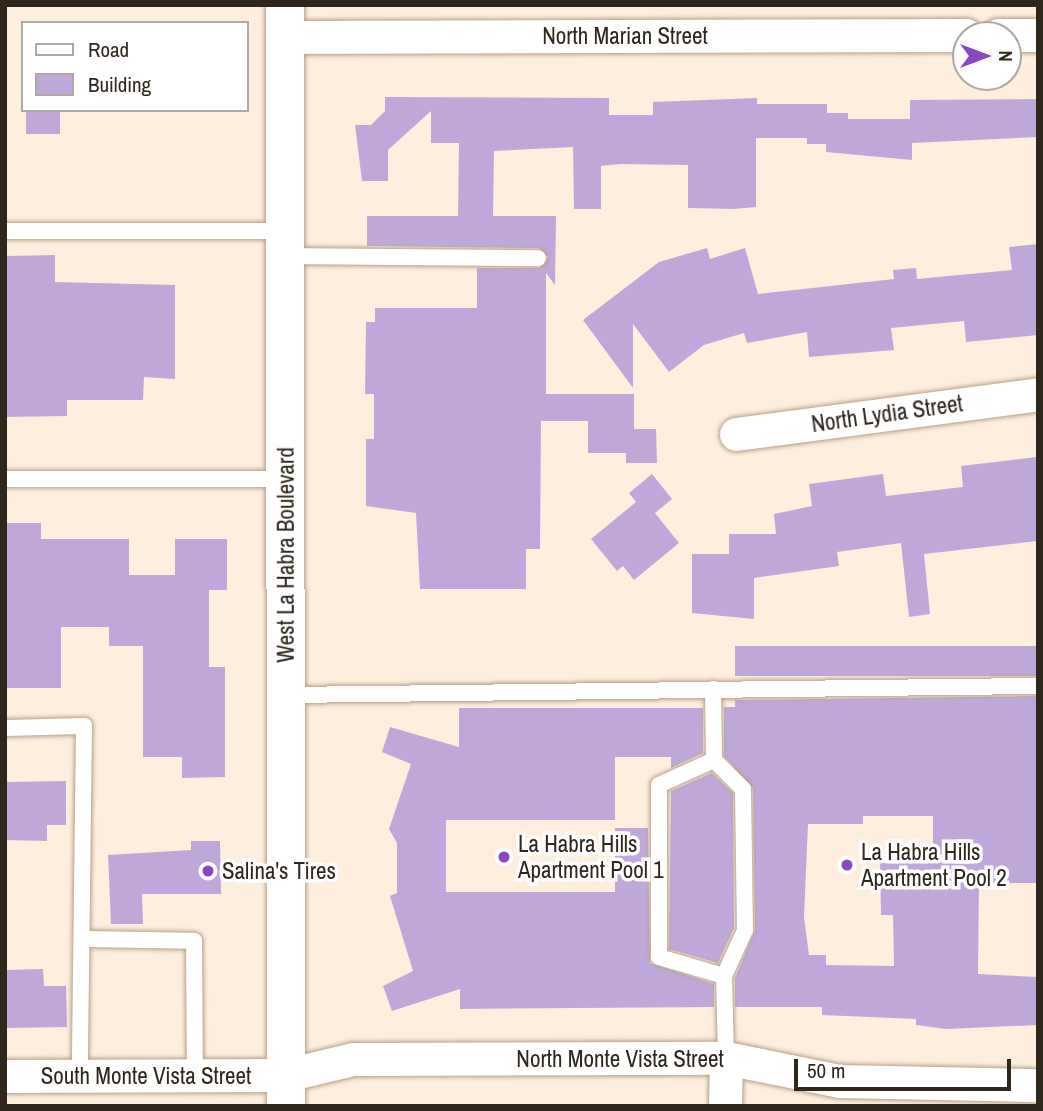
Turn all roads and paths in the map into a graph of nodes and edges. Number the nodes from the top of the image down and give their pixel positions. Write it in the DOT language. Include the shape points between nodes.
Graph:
graph roads {
  1 [pos="285,21"];
  2 [pos="952,35"];
  3 [pos="5,231"];
  4 [pos="285,244"];
  5 [pos="538,258"];
  6 [pos="1038,394"];
  7 [pos="736,434"];
  8 [pos="5,479"];
  9 [pos="286,479"];
  10 [pos="1038,686"];
  11 [pos="713,689"];
  12 [pos="286,695"];
  13 [pos="5,728"];
  14 [pos="714,760"];
  15 [pos="82,939"];
  16 [pos="724,976"];
  17 [pos="726,1058"];
  18 [pos="5,1076"];
  19 [pos="80,1076"];
  20 [pos="195,1076"];
  21 [pos="1038,1085"];
  22 [pos="286,1091"];
  23 [pos="941,1096"];
  24 [pos="726,1106"];
  1 -- 2 [label="street, North Marian Street"];
  1 -- 4 [label="main road, West La Habra Boulevard"];
  3 -- 4 [label="lane"];
  4 -- 5 [label="lane"];
  4 -- 9 [label="main road, West La Habra Boulevard"];
  6 -- 7 [label="street, North Lydia Street"];
  8 -- 9 [label="lane"];
  9 -- 12 [label="main road, West La Habra Boulevard"];
  10 -- 11 [label="lane"];
  11 -- 12 [label="lane"];
  11 -- 14 [label="lane"];
  12 -- 22 [label="main road, West La Habra Boulevard"];
  13 -- 15 [label="lane" via="84,726"];
  14 -- 16 [label="lane" via="743,789 746,930"];
  14 -- 16 [label="lane" via="659,785 659,957"];
  15 -- 19 [label="lane"];
  15 -- 20 [label="lane" via="194,941"];
  16 -- 17 [label="lane"];
  17 -- 22 [label="street, North Monte Vista Street" via="353,1059"];
  17 -- 23 [label="street, North Monte Vista Street"];
  17 -- 24 [label="street"];
  18 -- 19 [label="street, South Monte Vista Street"];
  19 -- 20 [label="street, South Monte Vista Street"];
  20 -- 22 [label="street, South Monte Vista Street"];
  21 -- 23 [label="street, North Monte Vista Street"];
}
